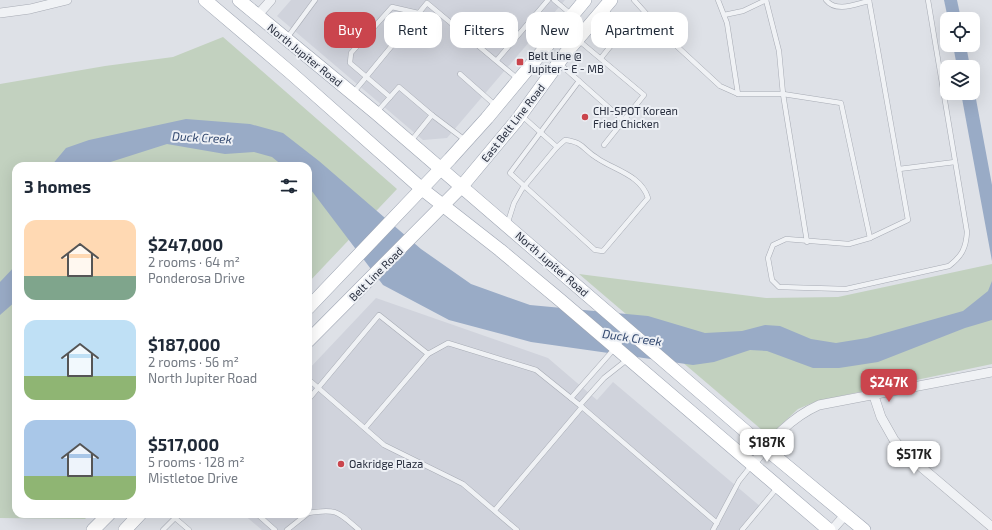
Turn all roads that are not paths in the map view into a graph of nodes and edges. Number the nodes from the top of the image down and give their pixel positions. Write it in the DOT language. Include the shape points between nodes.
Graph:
graph roads {
  1 [pos="67,0"];
  2 [pos="205,0"];
  3 [pos="239,0"];
  4 [pos="271,0"];
  5 [pos="314,0"];
  6 [pos="548,0"];
  7 [pos="554,0"];
  8 [pos="585,0"];
  9 [pos="634,0"];
  10 [pos="718,0"];
  11 [pos="766,0"];
  12 [pos="826,0"];
  13 [pos="928,0"];
  14 [pos="428,1"];
  15 [pos="869,1"];
  16 [pos="607,4"];
  17 [pos="30,5"];
  18 [pos="388,12"];
  19 [pos="414,12"];
  20 [pos="419,12"];
  21 [pos="568,12"];
  22 [pos="575,12"];
  23 [pos="0,13"];
  24 [pos="724,15"];
  25 [pos="258,16"];
  26 [pos="384,16"];
  27 [pos="583,32"];
  28 [pos="286,40"];
  29 [pos="583,44"];
  30 [pos="390,48"];
  31 [pos="545,48"];
  32 [pos="570,48"];
  33 [pos="272,57"];
  34 [pos="601,58"];
  35 [pos="497,60"];
  36 [pos="558,62"];
  37 [pos="460,74"];
  38 [pos="366,77"];
  39 [pos="519,80"];
  40 [pos="579,81"];
  41 [pos="353,93"];
  42 [pos="738,94"];
  43 [pos="783,94"];
  44 [pos="390,97"];
  45 [pos="497,106"];
  46 [pos="376,113"];
  47 [pos="432,115"];
  48 [pos="521,115"];
  49 [pos="624,121"];
  50 [pos="541,133"];
  51 [pos="466,141"];
  52 [pos="409,142"];
  53 [pos="604,145"];
  54 [pos="557,147"];
  55 [pos="955,162"];
  56 [pos="441,169"];
  57 [pos="899,169"];
  58 [pos="462,186"];
  59 [pos="524,186"];
  60 [pos="422,189"];
  61 [pos="443,207"];
  62 [pos="507,225"];
  63 [pos="870,238"];
  64 [pos="807,242"];
  65 [pos="312,304"];
  66 [pos="630,331"];
  67 [pos="312,337"];
  68 [pos="616,347"];
  69 [pos="428,354"];
  70 [pos="629,358"];
  71 [pos="992,372"];
  72 [pos="312,382"];
  73 [pos="319,388"];
  74 [pos="312,396"];
  75 [pos="874,396"];
  76 [pos="571,398"];
  77 [pos="581,406"];
  78 [pos="365,428"];
  79 [pos="765,448"];
  80 [pos="752,465"];
  81 [pos="778,487"];
  82 [pos="495,510"];
  83 [pos="312,513"];
  84 [pos="845,515"];
  85 [pos="105,518"];
  86 [pos="136,518"];
  87 [pos="175,518"];
  88 [pos="261,518"];
  89 [pos="303,518"];
  90 [pos="717,523"];
  91 [pos="992,527"];
  92 [pos="93,530"];
  93 [pos="125,530"];
  94 [pos="164,530"];
  95 [pos="189,530"];
  96 [pos="275,530"];
  97 [pos="287,530"];
  98 [pos="359,530"];
  99 [pos="517,530"];
  100 [pos="713,530"];
  101 [pos="742,530"];
  102 [pos="829,530"];
  103 [pos="832,530"];
  104 [pos="864,530"];
  1 -- 17 [label="street"];
  2 -- 33 [label="main road, North Jupiter Road"];
  3 -- 25 [label="main road, North Jupiter Road"];
  4 -- 25 [label="street"];
  5 -- 28 [label="lane"];
  6 -- 35 [label="lane"];
  7 -- 21 [label="lane"];
  8 -- 22 [label="main road, East Belt Line Road"];
  9 -- 42 [label="lane" via="669,39 720,86"];
  10 -- 24 [label="lane"];
  11 -- 24 [label="lane" via="743,11"];
  11 -- 43 [label="lane" via="779,50"];
  12 -- 15 [label="lane" via="830,5 839,7"];
  13 -- 55 [label="lane"];
  14 -- 20 [label="lane"];
  14 -- 35 [label="lane"];
  15 -- 57 [label="lane"];
  16 -- 27 [label="main road, East Belt Line Road"];
  16 -- 34 [label="lane" via="625,28"];
  17 -- 23 [label="street"];
  18 -- 19 [label="lane" via="392,7"];
  24 -- 42 [label="lane"];
  25 -- 28 [label="main road, North Jupiter Road"];
  26 -- 38 [label="lane" via="351,53 350,63"];
  28 -- 33 [label="main road"];
  28 -- 41 [label="main road, North Jupiter Road"];
  29 -- 34 [label="lane"];
  30 -- 38 [label="lane"];
  31 -- 39 [label="main road, East Belt Line Road"];
  32 -- 36 [label="main road, East Belt Line Road"];
  33 -- 60 [label="main road, North Jupiter Road"];
  34 -- 49 [label="lane" via="644,96"];
  35 -- 39 [label="lane"];
  36 -- 40 [label="lane"];
  36 -- 48 [label="main road, East Belt Line Road"];
  37 -- 45 [label="lane"];
  38 -- 41 [label="lane"];
  38 -- 44 [label="lane"];
  39 -- 45 [label="main road, East Belt Line Road"];
  40 -- 49 [label="lane"];
  40 -- 50 [label="lane"];
  41 -- 46 [label="main road, North Jupiter Road"];
  42 -- 43 [label="lane"];
  43 -- 63 [label="lane" via="841,103"];
  43 -- 64 [label="lane"];
  44 -- 46 [label="lane"];
  44 -- 47 [label="lane" via="399,87"];
  45 -- 51 [label="main road, East Belt Line Road"];
  46 -- 52 [label="main road, North Jupiter Road"];
  47 -- 51 [label="lane"];
  47 -- 52 [label="lane"];
  48 -- 50 [label="lane"];
  48 -- 58 [label="main road, East Belt Line Road"];
  49 -- 53 [label="lane"];
  50 -- 54 [label="lane"];
  50 -- 59 [label="lane" via="510,173"];
  51 -- 56 [label="main road, East Belt Line Road"];
  52 -- 56 [label="main road, North Jupiter Road"];
  54 -- 59 [label="lane"];
  54 -- 59 [label="lane" via="565,140 577,141 597,158 626,172 646,191 648,198 603,251 595,250"];
  55 -- 57 [label="lane"];
  55 -- 64 [label="lane" via="967,232 966,245 960,258 950,266 846,289 779,287 772,280 768,258 773,245 786,239"];
  56 -- 58 [label="main road, North Jupiter Road"];
  56 -- 60 [label="main road, East Belt Line Road"];
  57 -- 63 [label="lane" via="908,220"];
  58 -- 61 [label="main road, East Belt Line Road"];
  58 -- 62 [label="main road, North Jupiter Road"];
  59 -- 62 [label="lane" via="514,203"];
  60 -- 61 [label="main road, North Jupiter Road"];
  60 -- 65 [label="main road"];
  61 -- 67 [label="main road, Belt Line Road"];
  61 -- 68 [label="main road, North Jupiter Road" via="510,258"];
  62 -- 66 [label="main road, North Jupiter Road"];
  63 -- 64 [label="lane" via="849,244"];
  66 -- 68 [label="lane"];
  66 -- 79 [label="main road, North Jupiter Road"];
  68 -- 70 [label="main road, North Jupiter Road"];
  68 -- 76 [label="lane"];
  69 -- 73 [label="lane" via="379,315"];
  69 -- 76 [label="lane" via="448,343 536,370"];
  69 -- 78 [label="lane"];
  70 -- 77 [label="lane" via="604,378"];
  70 -- 80 [label="main road, North Jupiter Road"];
  71 -- 75 [label="street"];
  72 -- 73 [label="lane"];
  73 -- 74 [label="lane"];
  73 -- 78 [label="lane"];
  75 -- 79 [label="street" via="819,405 806,411 786,426"];
  75 -- 91 [label="street" via="881,417 894,440 907,455"];
  76 -- 77 [label="lane"];
  77 -- 82 [label="lane"];
  77 -- 90 [label="lane"];
  78 -- 82 [label="lane" via="384,445 463,484"];
  79 -- 80 [label="street"];
  79 -- 84 [label="main road, North Jupiter Road"];
  80 -- 81 [label="main road, North Jupiter Road"];
  80 -- 90 [label="lane" via="739,481"];
  81 -- 101 [label="lane"];
  81 -- 102 [label="main road, North Jupiter Road"];
  82 -- 99 [label="lane"];
  83 -- 98 [label="lane" via="338,512"];
  84 -- 103 [label="street"];
  84 -- 104 [label="main road, North Jupiter Road"];
  85 -- 92 [label="main road"];
  86 -- 93 [label="main road"];
  87 -- 94 [label="lane"];
  87 -- 95 [label="lane"];
  88 -- 96 [label="lane"];
  89 -- 97 [label="lane"];
  90 -- 100 [label="lane"];
}
